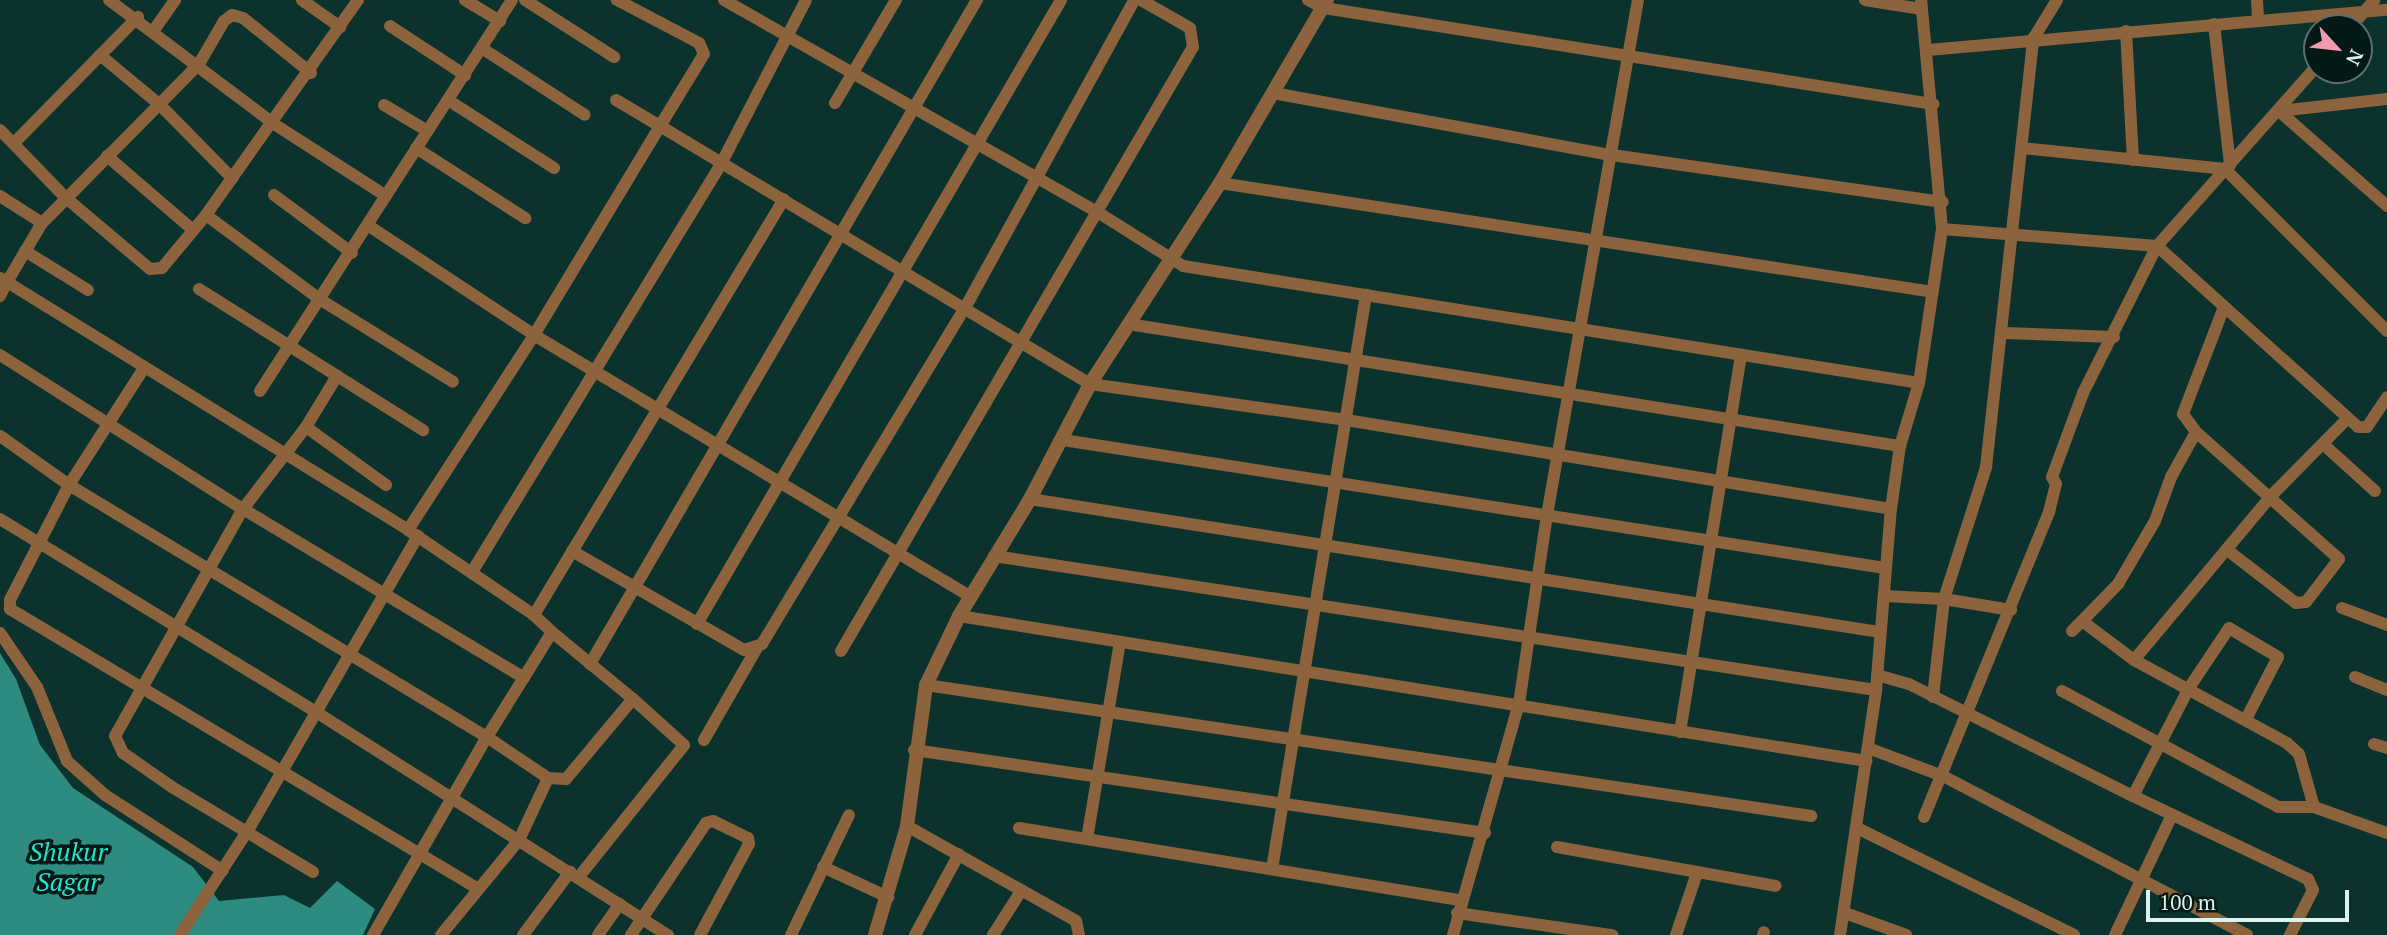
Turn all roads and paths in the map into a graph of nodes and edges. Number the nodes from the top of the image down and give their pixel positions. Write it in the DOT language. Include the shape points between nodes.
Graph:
graph roads {
  1 [pos="109,0"];
  2 [pos="175,0"];
  3 [pos="302,0"];
  4 [pos="358,0"];
  5 [pos="465,0"];
  6 [pos="512,0"];
  7 [pos="525,0"];
  8 [pos="617,0"];
  9 [pos="724,0"];
  10 [pos="806,0"];
  11 [pos="896,0"];
  12 [pos="977,0"];
  13 [pos="1061,0"];
  14 [pos="1134,0"];
  15 [pos="1141,0"];
  16 [pos="1308,0"];
  17 [pos="1638,0"];
  18 [pos="1865,0"];
  19 [pos="2057,0"];
  20 [pos="2257,0"];
  21 [pos="2374,0"];
  22 [pos="1325,4"];
  23 [pos="1921,5"];
  24 [pos="2387,10"];
  25 [pos="2363,13"];
  26 [pos="138,17"];
  27 [pos="500,21"];
  28 [pos="2258,21"];
  29 [pos="2214,24"];
  30 [pos="390,26"];
  31 [pos="340,27"];
  32 [pos="154,30"];
  33 [pos="2126,32"];
  34 [pos="788,38"];
  35 [pos="2033,39"];
  36 [pos="483,49"];
  37 [pos="1928,50"];
  38 [pos="100,55"];
  39 [pos="1627,55"];
  40 [pos="614,57"];
  41 [pos="199,64"];
  42 [pos="311,73"];
  43 [pos="853,73"];
  44 [pos="466,75"];
  45 [pos="2303,83"];
  46 [pos="1273,93"];
  47 [pos="2387,99"];
  48 [pos="448,100"];
  49 [pos="615,100"];
  50 [pos="835,103"];
  51 [pos="1933,104"];
  52 [pos="160,105"];
  53 [pos="384,105"];
  54 [pos="914,108"];
  55 [pos="2279,111"];
  56 [pos="585,115"];
  57 [pos="274,124"];
  58 [pos="660,126"];
  59 [pos="0,130"];
  60 [pos="426,130"];
  61 [pos="14,143"];
  62 [pos="978,143"];
  63 [pos="416,148"];
  64 [pos="2022,148"];
  65 [pos="1612,155"];
  66 [pos="107,156"];
  67 [pos="2133,160"];
  68 [pos="722,162"];
  69 [pos="2227,167"];
  70 [pos="554,168"];
  71 [pos="232,178"];
  72 [pos="1039,179"];
  73 [pos="1220,183"];
  74 [pos="274,195"];
  75 [pos="0,196"];
  76 [pos="386,196"];
  77 [pos="66,198"];
  78 [pos="784,199"];
  79 [pos="1943,202"];
  80 [pos="2387,206"];
  81 [pos="1099,213"];
  82 [pos="206,215"];
  83 [pos="525,218"];
  84 [pos="42,223"];
  85 [pos="369,226"];
  86 [pos="1942,229"];
  87 [pos="193,230"];
  88 [pos="839,232"];
  89 [pos="2013,235"];
  90 [pos="1596,243"];
  91 [pos="2157,246"];
  92 [pos="25,251"];
  93 [pos="352,253"];
  94 [pos="1171,260"];
  95 [pos="903,271"];
  96 [pos="4,280"];
  97 [pos="199,289"];
  98 [pos="88,290"];
  99 [pos="1933,292"];
  100 [pos="1366,295"];
  101 [pos="0,296"];
  102 [pos="321,300"];
  103 [pos="965,307"];
  104 [pos="2224,307"];
  105 [pos="1128,324"];
  106 [pos="1580,329"];
  107 [pos="2387,331"];
  108 [pos="2004,333"];
  109 [pos="534,335"];
  110 [pos="2114,337"];
  111 [pos="1020,342"];
  112 [pos="290,347"];
  113 [pos="0,355"];
  114 [pos="1741,357"];
  115 [pos="1355,359"];
  116 [pos="144,368"];
  117 [pos="594,370"];
  118 [pos="337,376"];
  119 [pos="453,382"];
  120 [pos="1919,383"];
  121 [pos="1090,384"];
  122 [pos="260,391"];
  123 [pos="1569,393"];
  124 [pos="2387,397"];
  125 [pos="657,407"];
  126 [pos="2382,415"];
  127 [pos="1735,419"];
  128 [pos="2347,419"];
  129 [pos="1346,421"];
  130 [pos="106,422"];
  131 [pos="306,427"];
  132 [pos="423,430"];
  133 [pos="2196,432"];
  134 [pos="0,436"];
  135 [pos="1063,440"];
  136 [pos="717,444"];
  137 [pos="2323,444"];
  138 [pos="1900,446"];
  139 [pos="285,454"];
  140 [pos="1558,454"];
  141 [pos="1724,482"];
  142 [pos="780,483"];
  143 [pos="1335,483"];
  144 [pos="69,485"];
  145 [pos="386,485"];
  146 [pos="2375,491"];
  147 [pos="2271,496"];
  148 [pos="1030,499"];
  149 [pos="243,509"];
  150 [pos="1891,509"];
  151 [pos="1547,515"];
  152 [pos="837,518"];
  153 [pos="0,519"];
  154 [pos="413,533"];
  155 [pos="1713,541"];
  156 [pos="41,544"];
  157 [pos="1325,545"];
  158 [pos="2225,549"];
  159 [pos="572,551"];
  160 [pos="901,554"];
  161 [pos="994,556"];
  162 [pos="209,568"];
  163 [pos="1885,568"];
  164 [pos="472,572"];
  165 [pos="1540,578"];
  166 [pos="635,586"];
  167 [pos="385,592"];
  168 [pos="1884,596"];
  169 [pos="971,597"];
  170 [pos="1944,599"];
  171 [pos="1703,604"];
  172 [pos="1315,606"];
  173 [pos="2342,608"];
  174 [pos="2011,610"];
  175 [pos="534,615"];
  176 [pos="959,617"];
  177 [pos="2082,621"];
  178 [pos="697,624"];
  179 [pos="2387,625"];
  180 [pos="178,629"];
  181 [pos="2072,631"];
  182 [pos="552,632"];
  183 [pos="1879,632"];
  184 [pos="0,633"];
  185 [pos="1532,638"];
  186 [pos="1120,642"];
  187 [pos="757,648"];
  188 [pos="841,651"];
  189 [pos="350,653"];
  190 [pos="2134,660"];
  191 [pos="590,664"];
  192 [pos="1692,665"];
  193 [pos="1305,672"];
  194 [pos="1877,675"];
  195 [pos="2355,677"];
  196 [pos="524,678"];
  197 [pos="926,685"];
  198 [pos="2189,688"];
  199 [pos="141,689"];
  200 [pos="1876,690"];
  201 [pos="2387,690"];
  202 [pos="2062,691"];
  203 [pos="1933,697"];
  204 [pos="633,699"];
  205 [pos="1519,705"];
  206 [pos="316,712"];
  207 [pos="1108,712"];
  208 [pos="1969,715"];
  209 [pos="2246,719"];
  210 [pos="1680,732"];
  211 [pos="487,737"];
  212 [pos="704,740"];
  213 [pos="1293,741"];
  214 [pos="2162,742"];
  215 [pos="2374,744"];
  216 [pos="1868,747"];
  217 [pos="2387,748"];
  218 [pos="914,750"];
  219 [pos="1866,761"];
  220 [pos="281,772"];
  221 [pos="1503,772"];
  222 [pos="1943,776"];
  223 [pos="1097,777"];
  224 [pos="548,778"];
  225 [pos="450,796"];
  226 [pos="2133,796"];
  227 [pos="1283,804"];
  228 [pos="2314,807"];
  229 [pos="849,814"];
  230 [pos="2172,815"];
  231 [pos="1811,816"];
  232 [pos="1924,817"];
  233 [pos="907,826"];
  234 [pos="1019,828"];
  235 [pos="1857,828"];
  236 [pos="247,832"];
  237 [pos="2387,832"];
  238 [pos="1485,833"];
  239 [pos="1087,839"];
  240 [pos="519,840"];
  241 [pos="1557,847"];
  242 [pos="418,853"];
  243 [pos="959,854"];
  244 [pos="823,867"];
  245 [pos="1272,869"];
  246 [pos="223,871"];
  247 [pos="313,872"];
  248 [pos="1697,873"];
  249 [pos="574,875"];
  250 [pos="2141,881"];
  251 [pos="1776,886"];
  252 [pos="477,888"];
  253 [pos="1021,891"];
  254 [pos="888,897"];
  255 [pos="1461,900"];
  256 [pos="620,904"];
  257 [pos="1457,913"];
  258 [pos="1846,913"];
  259 [pos="641,918"];
  260 [pos="180,935"];
  261 [pos="373,935"];
  262 [pos="441,935"];
  263 [pos="523,935"];
  264 [pos="598,935"];
  265 [pos="631,935"];
  266 [pos="668,935"];
  267 [pos="700,935"];
  268 [pos="790,935"];
  269 [pos="875,935"];
  270 [pos="915,935"];
  271 [pos="993,935"];
  272 [pos="1079,935"];
  273 [pos="1453,935"];
  274 [pos="1612,935"];
  275 [pos="1676,935"];
  276 [pos="1840,935"];
  277 [pos="1906,935"];
  278 [pos="2074,935"];
  279 [pos="2115,935"];
  280 [pos="2247,935"];
  281 [pos="2290,935"];
  1 -- 26 [label="street"];
  2 -- 32 [label="street"];
  3 -- 31 [label="street"];
  4 -- 31 [label="street"];
  5 -- 27 [label="street"];
  6 -- 27 [label="street"];
  7 -- 40 [label="street"];
  8 -- 58 [label="street" via="703,48"];
  9 -- 34 [label="street"];
  10 -- 34 [label="street"];
  11 -- 43 [label="street"];
  12 -- 54 [label="street"];
  13 -- 62 [label="street"];
  14 -- 72 [label="street"];
  15 -- 81 [label="street" via="1190,28 1193,47"];
  16 -- 22 [label="street"];
  17 -- 39 [label="street"];
  18 -- 23 [label="street"];
  19 -- 35 [label="street"];
  20 -- 28 [label="street"];
  21 -- 25 [label="street"];
  22 -- 39 [label="street"];
  22 -- 46 [label="street"];
  23 -- 37 [label="street"];
  24 -- 25 [label="street"];
  25 -- 28 [label="street"];
  26 -- 32 [label="street"];
  26 -- 38 [label="street"];
  27 -- 36 [label="street"];
  28 -- 29 [label="street"];
  29 -- 33 [label="street"];
  29 -- 69 [label="street"];
  30 -- 44 [label="street"];
  31 -- 42 [label="street"];
  32 -- 41 [label="street"];
  33 -- 35 [label="street"];
  33 -- 67 [label="street"];
  34 -- 43 [label="street"];
  34 -- 68 [label="street"];
  35 -- 37 [label="street"];
  35 -- 64 [label="street"];
  36 -- 44 [label="street"];
  36 -- 56 [label="street"];
  37 -- 51 [label="street"];
  38 -- 52 [label="street"];
  38 -- 61 [label="street"];
  39 -- 51 [label="street"];
  39 -- 65 [label="street"];
  41 -- 42 [label="street" via="232,15 243,18"];
  41 -- 52 [label="street"];
  41 -- 57 [label="street"];
  42 -- 57 [label="street"];
  43 -- 50 [label="street"];
  43 -- 54 [label="street"];
  44 -- 48 [label="street"];
  45 -- 55 [label="street"];
  46 -- 65 [label="street"];
  46 -- 73 [label="street"];
  47 -- 55 [label="street"];
  48 -- 60 [label="street"];
  48 -- 70 [label="street"];
  49 -- 58 [label="street"];
  51 -- 79 [label="street"];
  52 -- 66 [label="street"];
  52 -- 71 [label="street"];
  53 -- 60 [label="street"];
  54 -- 62 [label="street"];
  54 -- 88 [label="street"];
  55 -- 69 [label="street"];
  55 -- 80 [label="street"];
  57 -- 71 [label="street"];
  57 -- 76 [label="street"];
  58 -- 68 [label="street"];
  58 -- 109 [label="street"];
  59 -- 61 [label="street"];
  60 -- 63 [label="street"];
  61 -- 77 [label="street"];
  62 -- 72 [label="street"];
  62 -- 95 [label="street"];
  63 -- 76 [label="street"];
  63 -- 83 [label="street"];
  64 -- 67 [label="street"];
  64 -- 89 [label="street"];
  65 -- 79 [label="street"];
  65 -- 90 [label="street"];
  66 -- 77 [label="street"];
  66 -- 87 [label="street"];
  67 -- 69 [label="street"];
  68 -- 78 [label="street"];
  68 -- 117 [label="street"];
  69 -- 91 [label="street"];
  69 -- 107 [label="street"];
  71 -- 82 [label="street"];
  72 -- 81 [label="street"];
  72 -- 103 [label="street"];
  73 -- 90 [label="street"];
  73 -- 94 [label="street"];
  74 -- 93 [label="street"];
  75 -- 84 [label="street"];
  76 -- 85 [label="street"];
  77 -- 84 [label="street"];
  77 -- 87 [label="street" via="150,269 162,268"];
  78 -- 88 [label="street"];
  78 -- 125 [label="street"];
  79 -- 86 [label="street"];
  81 -- 94 [label="street"];
  81 -- 111 [label="street"];
  82 -- 87 [label="street"];
  82 -- 102 [label="street"];
  84 -- 92 [label="street"];
  85 -- 93 [label="street"];
  85 -- 109 [label="street"];
  86 -- 89 [label="street"];
  86 -- 99 [label="street"];
  88 -- 95 [label="street"];
  88 -- 136 [label="street"];
  89 -- 91 [label="street"];
  89 -- 108 [label="street"];
  90 -- 99 [label="street"];
  90 -- 106 [label="street"];
  91 -- 104 [label="street"];
  91 -- 110 [label="street"];
  92 -- 96 [label="street"];
  92 -- 98 [label="street"];
  93 -- 102 [label="street"];
  94 -- 100 [label="street" via="1195,269"];
  94 -- 105 [label="street"];
  95 -- 103 [label="street"];
  95 -- 142 [label="street"];
  96 -- 101 [label="street"];
  96 -- 116 [label="street"];
  97 -- 112 [label="street"];
  99 -- 120 [label="street"];
  100 -- 106 [label="street"];
  100 -- 115 [label="street"];
  102 -- 112 [label="street"];
  102 -- 119 [label="street"];
  103 -- 111 [label="street"];
  103 -- 152 [label="street"];
  104 -- 128 [label="street"];
  104 -- 133 [label="street" via="2183,414"];
  105 -- 115 [label="street"];
  105 -- 121 [label="street"];
  106 -- 114 [label="street"];
  106 -- 123 [label="street"];
  108 -- 110 [label="street"];
  108 -- 170 [label="street" via="1986,467"];
  109 -- 117 [label="street"];
  109 -- 154 [label="street"];
  110 -- 174 [label="street" via="2084,393 2052,477 2055,494"];
  111 -- 121 [label="street"];
  111 -- 160 [label="street"];
  112 -- 118 [label="street"];
  112 -- 122 [label="street"];
  113 -- 130 [label="street"];
  114 -- 120 [label="street"];
  114 -- 127 [label="street"];
  115 -- 123 [label="street"];
  115 -- 129 [label="street"];
  116 -- 130 [label="street"];
  116 -- 139 [label="street"];
  117 -- 125 [label="street"];
  117 -- 164 [label="street"];
  118 -- 131 [label="street"];
  118 -- 132 [label="street"];
  120 -- 138 [label="street"];
  121 -- 129 [label="street"];
  121 -- 135 [label="street"];
  123 -- 127 [label="street"];
  123 -- 140 [label="street"];
  124 -- 126 [label="street"];
  125 -- 136 [label="street"];
  125 -- 159 [label="street"];
  126 -- 128 [label="street" via="2363,429"];
  127 -- 138 [label="street"];
  127 -- 141 [label="street"];
  128 -- 137 [label="street"];
  129 -- 140 [label="street"];
  129 -- 143 [label="street"];
  130 -- 144 [label="street"];
  130 -- 149 [label="street"];
  131 -- 139 [label="street"];
  131 -- 145 [label="street"];
  133 -- 147 [label="street"];
  133 -- 177 [label="street" via="2171,477 2155,521 2118,584"];
  134 -- 144 [label="street"];
  135 -- 143 [label="street"];
  135 -- 148 [label="street"];
  136 -- 142 [label="street"];
  136 -- 166 [label="street"];
  137 -- 146 [label="street"];
  137 -- 147 [label="street"];
  138 -- 150 [label="street"];
  139 -- 149 [label="street"];
  139 -- 154 [label="street"];
  140 -- 141 [label="street"];
  140 -- 151 [label="street"];
  141 -- 150 [label="street"];
  141 -- 155 [label="street"];
  142 -- 152 [label="street"];
  142 -- 178 [label="street"];
  143 -- 151 [label="street"];
  143 -- 157 [label="street"];
  144 -- 156 [label="street"];
  144 -- 162 [label="street"];
  147 -- 158 [label="street"];
  147 -- 158 [label="street" via="2339,559 2306,602 2296,603"];
  148 -- 157 [label="street"];
  148 -- 161 [label="street"];
  149 -- 162 [label="street"];
  149 -- 167 [label="street"];
  150 -- 163 [label="street"];
  151 -- 155 [label="street"];
  151 -- 165 [label="street"];
  152 -- 160 [label="street"];
  152 -- 187 [label="street"];
  153 -- 156 [label="street"];
  154 -- 164 [label="street"];
  154 -- 167 [label="street"];
  155 -- 163 [label="street"];
  155 -- 171 [label="street"];
  156 -- 180 [label="street"];
  156 -- 199 [label="street" via="10,600 10,609"];
  157 -- 165 [label="street"];
  157 -- 172 [label="street"];
  158 -- 190 [label="street"];
  159 -- 166 [label="street"];
  159 -- 175 [label="street"];
  160 -- 169 [label="street"];
  160 -- 188 [label="street"];
  161 -- 169 [label="street"];
  161 -- 172 [label="street"];
  162 -- 180 [label="street"];
  162 -- 189 [label="street"];
  163 -- 168 [label="street"];
  164 -- 175 [label="street"];
  165 -- 171 [label="street"];
  165 -- 185 [label="street"];
  166 -- 178 [label="street"];
  166 -- 191 [label="street"];
  167 -- 189 [label="street"];
  167 -- 196 [label="street"];
  168 -- 170 [label="street"];
  168 -- 183 [label="street"];
  169 -- 176 [label="street"];
  170 -- 174 [label="street"];
  170 -- 203 [label="street"];
  171 -- 183 [label="street"];
  171 -- 192 [label="street"];
  172 -- 185 [label="street"];
  172 -- 193 [label="street"];
  173 -- 179 [label="street"];
  174 -- 208 [label="street"];
  175 -- 182 [label="street"];
  176 -- 186 [label="street"];
  176 -- 197 [label="street"];
  177 -- 181 [label="street"];
  177 -- 190 [label="street"];
  178 -- 187 [label="street" via="744,650"];
  180 -- 199 [label="street"];
  180 -- 206 [label="street"];
  182 -- 191 [label="street"];
  182 -- 196 [label="street"];
  183 -- 194 [label="street"];
  184 -- 246 [label="street" via="37,687 67,761 105,795"];
  185 -- 192 [label="street"];
  185 -- 205 [label="street"];
  186 -- 193 [label="street"];
  186 -- 207 [label="street"];
  187 -- 212 [label="street"];
  189 -- 206 [label="street"];
  189 -- 211 [label="street"];
  190 -- 198 [label="street"];
  191 -- 204 [label="street"];
  192 -- 200 [label="street"];
  192 -- 210 [label="street"];
  193 -- 205 [label="street"];
  193 -- 213 [label="street"];
  194 -- 200 [label="street"];
  194 -- 203 [label="street"];
  195 -- 201 [label="street"];
  196 -- 211 [label="street"];
  197 -- 207 [label="street"];
  197 -- 218 [label="street"];
  198 -- 209 [label="street"];
  198 -- 209 [label="street" via="2225,634 2235,628 2278,657"];
  198 -- 214 [label="street"];
  199 -- 220 [label="street"];
  199 -- 236 [label="street" via="116,736 117,746 172,787"];
  200 -- 216 [label="street"];
  202 -- 214 [label="street"];
  203 -- 208 [label="street"];
  204 -- 224 [label="street" via="566,779"];
  204 -- 249 [label="street" via="684,745"];
  205 -- 210 [label="street"];
  205 -- 221 [label="street"];
  206 -- 220 [label="street"];
  206 -- 225 [label="street"];
  207 -- 213 [label="street"];
  207 -- 223 [label="street"];
  208 -- 222 [label="street"];
  208 -- 226 [label="street"];
  209 -- 228 [label="street" via="2299,754"];
  210 -- 219 [label="street"];
  211 -- 224 [label="street"];
  211 -- 225 [label="street"];
  213 -- 221 [label="street"];
  213 -- 227 [label="street"];
  214 -- 226 [label="street"];
  214 -- 228 [label="street" via="2278,807"];
  215 -- 217 [label="street"];
  216 -- 219 [label="street"];
  216 -- 222 [label="street"];
  218 -- 223 [label="street"];
  218 -- 233 [label="street"];
  219 -- 235 [label="street"];
  220 -- 236 [label="street"];
  220 -- 242 [label="street"];
  221 -- 231 [label="street"];
  221 -- 238 [label="street"];
  222 -- 232 [label="street"];
  222 -- 250 [label="street"];
  223 -- 227 [label="street"];
  223 -- 239 [label="street"];
  224 -- 240 [label="street"];
  225 -- 240 [label="street"];
  225 -- 242 [label="street"];
  226 -- 230 [label="street"];
  227 -- 238 [label="street"];
  227 -- 245 [label="street"];
  228 -- 237 [label="street"];
  229 -- 244 [label="street"];
  230 -- 250 [label="street"];
  230 -- 281 [label="street" via="2308,879 2313,890"];
  233 -- 243 [label="street"];
  233 -- 254 [label="street"];
  234 -- 239 [label="street"];
  235 -- 258 [label="street"];
  235 -- 278 [label="street"];
  236 -- 246 [label="street"];
  236 -- 247 [label="street"];
  238 -- 255 [label="street"];
  239 -- 245 [label="street"];
  240 -- 249 [label="street"];
  240 -- 252 [label="street"];
  241 -- 248 [label="street"];
  242 -- 252 [label="street"];
  242 -- 261 [label="street"];
  243 -- 253 [label="street"];
  243 -- 270 [label="street"];
  244 -- 254 [label="street"];
  244 -- 268 [label="street"];
  245 -- 255 [label="street"];
  246 -- 260 [label="street"];
  248 -- 251 [label="street"];
  248 -- 275 [label="street"];
  249 -- 256 [label="street"];
  249 -- 263 [label="street"];
  250 -- 279 [label="street"];
  250 -- 280 [label="street"];
  252 -- 262 [label="street"];
  253 -- 271 [label="street"];
  253 -- 272 [label="street" via="1076,920"];
  254 -- 269 [label="street"];
  255 -- 257 [label="street"];
  256 -- 259 [label="street"];
  256 -- 264 [label="street"];
  257 -- 273 [label="street"];
  257 -- 274 [label="street"];
  258 -- 276 [label="street"];
  258 -- 277 [label="street"];
  259 -- 265 [label="street"];
  259 -- 266 [label="street"];
  259 -- 267 [label="street" via="706,824 713,821 750,841"];
}
